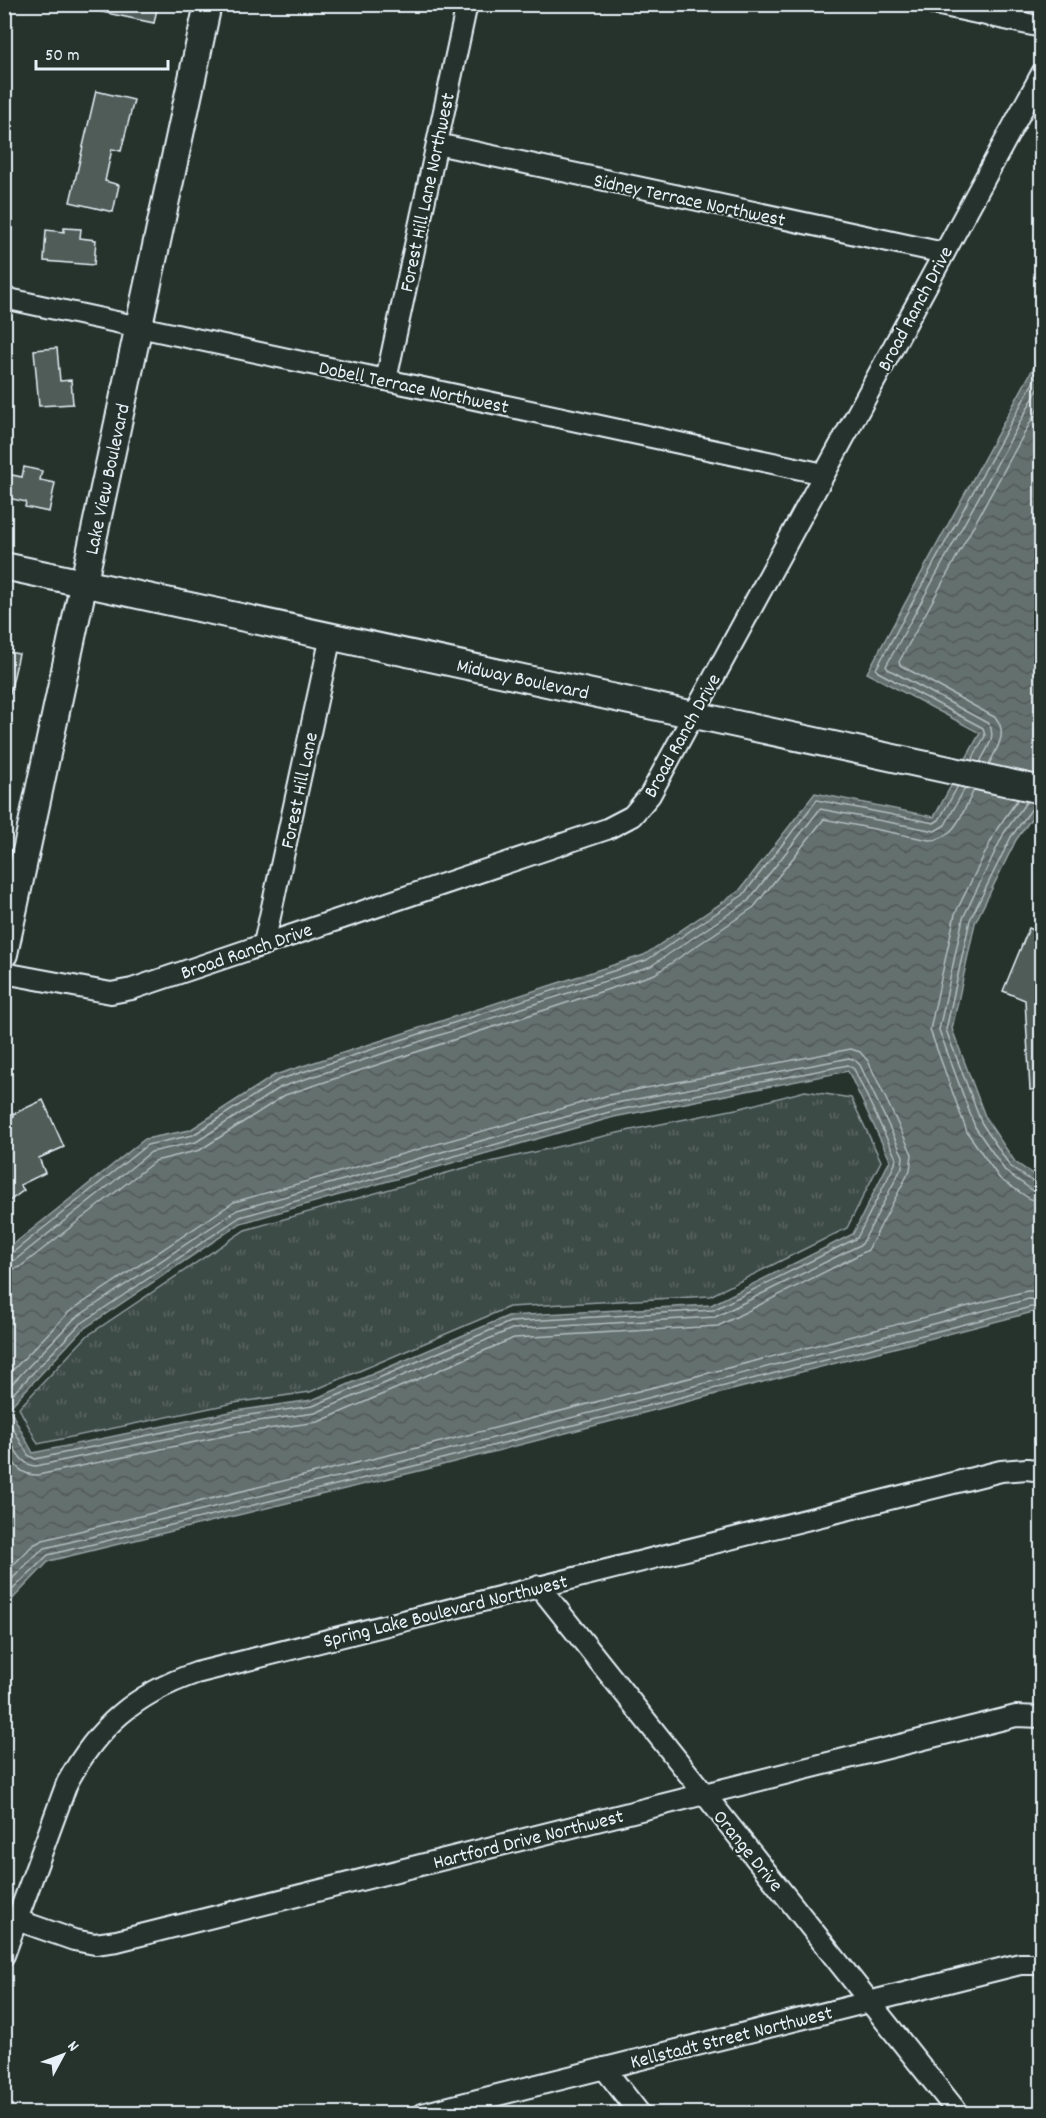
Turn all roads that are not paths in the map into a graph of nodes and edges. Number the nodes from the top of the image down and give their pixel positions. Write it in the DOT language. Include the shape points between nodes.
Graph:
graph roads {
  1 [pos="208,4"];
  2 [pos="467,4"];
  3 [pos="935,4"];
  4 [pos="1041,27"];
  5 [pos="1041,73"];
  6 [pos="437,144"];
  7 [pos="944,253"];
  8 [pos="4,298"];
  9 [pos="138,327"];
  10 [pos="386,380"];
  11 [pos="824,474"];
  12 [pos="4,566"];
  13 [pos="83,582"];
  14 [pos="331,636"];
  15 [pos="695,714"];
  16 [pos="1041,790"];
  17 [pos="264,944"];
  18 [pos="4,954"];
  19 [pos="4,973"];
  20 [pos="1041,1471"];
  21 [pos="539,1586"];
  22 [pos="1041,1717"];
  23 [pos="704,1794"];
  24 [pos="17,1920"];
  25 [pos="4,1955"];
  26 [pos="1041,1964"];
  27 [pos="869,2001"];
  28 [pos="604,2068"];
  29 [pos="422,2114"];
  30 [pos="640,2114"];
  31 [pos="959,2114"];
  1 -- 9 [label="street, Lake View Boulevard"];
  2 -- 6 [label="street, Forest Hill Lane Northwest"];
  3 -- 4 [label="street"];
  5 -- 7 [label="street, Broad Ranch Drive"];
  6 -- 7 [label="street, Sidney Terrace Northwest"];
  6 -- 10 [label="street, Forest Hill Lane Northwest"];
  7 -- 11 [label="street, Broad Ranch Drive"];
  8 -- 9 [label="street, Dobell Terrace Northwest"];
  9 -- 10 [label="street, Dobell Terrace Northwest"];
  9 -- 13 [label="street, Lake View Boulevard"];
  10 -- 11 [label="street, Dobell Terrace Northwest"];
  11 -- 15 [label="street, Broad Ranch Drive"];
  12 -- 13 [label="street, Midway Boulevard"];
  13 -- 14 [label="street, Midway Boulevard"];
  13 -- 18 [label="street, Lake View Boulevard"];
  14 -- 15 [label="street, Midway Boulevard"];
  14 -- 17 [label="street, Forest Hill Lane"];
  15 -- 16 [label="street, Midway Boulevard"];
  15 -- 17 [label="street, Broad Ranch Drive" via="650,795 632,816 608,829"];
  17 -- 19 [label="street, Broad Ranch Drive" via="111,993"];
  20 -- 21 [label="street, Spring Lake Boulevard Northwest" via="1002,1471"];
  21 -- 23 [label="street, Orange Drive"];
  21 -- 24 [label="street, Spring Lake Boulevard Northwest" via="196,1673 137,1700 104,1729 78,1764"];
  22 -- 23 [label="street, Hartford Drive Northwest" via="1016,1716"];
  23 -- 24 [label="street, Hartford Drive Northwest" via="117,1941 95,1944 74,1940"];
  23 -- 27 [label="street, Orange Drive"];
  24 -- 25 [label="street, Spring Lake Boulevard Northwest"];
  26 -- 27 [label="street, Kellstadt Street Northwest" via="1020,1964"];
  27 -- 28 [label="street, Kellstadt Street Northwest"];
  27 -- 31 [label="street, Orange Drive"];
  28 -- 29 [label="street, Kellstadt Street Northwest"];
  28 -- 30 [label="street"];
}
